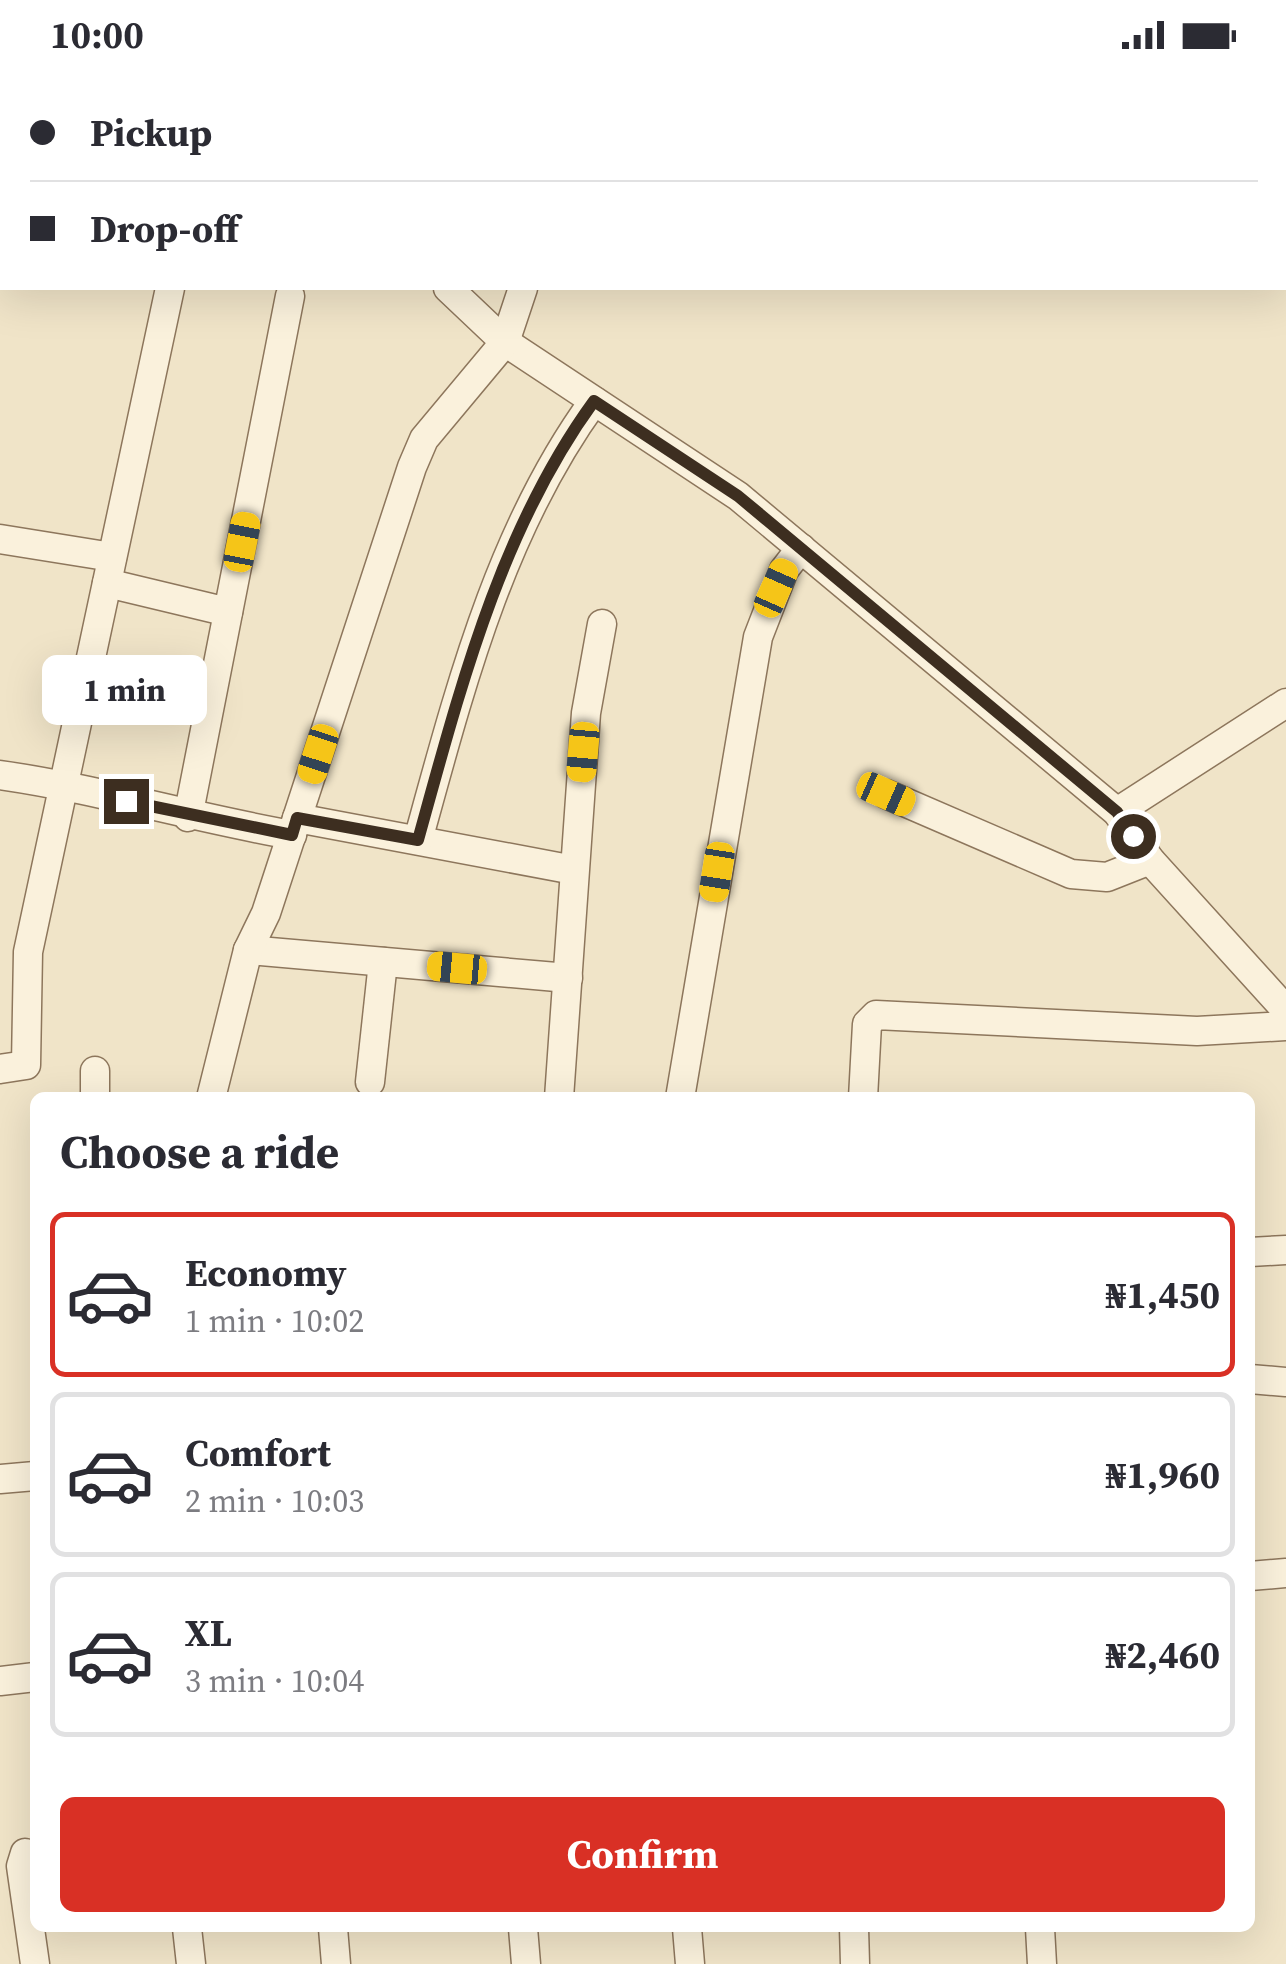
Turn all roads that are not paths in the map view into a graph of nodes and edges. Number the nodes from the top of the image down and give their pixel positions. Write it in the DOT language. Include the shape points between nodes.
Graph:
graph roads {
  1 [pos="170,290"];
  2 [pos="450,290"];
  3 [pos="522,290"];
  4 [pos="290,296"];
  5 [pos="505,342"];
  6 [pos="594,401"];
  7 [pos="0,540"];
  8 [pos="800,548"];
  9 [pos="110,570"];
  10 [pos="228,612"];
  11 [pos="602,624"];
  12 [pos="1286,703"];
  13 [pos="0,775"];
  14 [pos="64,784"];
  15 [pos="886,794"];
  16 [pos="1117,812"];
  17 [pos="188,817"];
  18 [pos="295,827"];
  19 [pos="418,840"];
  20 [pos="1150,860"];
  21 [pos="574,870"];
  22 [pos="14,950"];
  23 [pos="248,950"];
  24 [pos="382,962"];
  25 [pos="568,978"];
  26 [pos="1286,1010"];
  27 [pos="1286,1026"];
  28 [pos="0,1069"];
  29 [pos="370,1082"];
  30 [pos="212,1092"];
  31 [pos="559,1092"];
  32 [pos="681,1092"];
  33 [pos="863,1092"];
  34 [pos="1286,1250"];
  35 [pos="1255,1252"];
  36 [pos="1255,1379"];
  37 [pos="1286,1382"];
  38 [pos="30,1476"];
  39 [pos="0,1479"];
  40 [pos="1286,1573"];
  41 [pos="1255,1576"];
  42 [pos="30,1678"];
  43 [pos="0,1681"];
  44 [pos="20,1851"];
  45 [pos="30,1931"];
  46 [pos="30,1932"];
  47 [pos="187,1932"];
  48 [pos="333,1932"];
  49 [pos="522,1932"];
  50 [pos="687,1932"];
  51 [pos="854,1932"];
  52 [pos="1040,1932"];
  53 [pos="35,1964"];
  54 [pos="191,1964"];
  55 [pos="336,1964"];
  56 [pos="526,1964"];
  57 [pos="690,1964"];
  58 [pos="855,1964"];
  59 [pos="1042,1964"];
  1 -- 9 [label="street"];
  2 -- 5 [label="street"];
  3 -- 5 [label="street"];
  4 -- 10 [label="street"];
  5 -- 6 [label="street"];
  5 -- 18 [label="street" via="424,439"];
  6 -- 8 [label="street" via="738,496"];
  6 -- 19 [label="street" via="547,471 476,639"];
  7 -- 9 [label="street"];
  8 -- 16 [label="street"];
  8 -- 32 [label="street" via="784,570 758,637"];
  9 -- 10 [label="street"];
  9 -- 14 [label="street"];
  10 -- 17 [label="street"];
  11 -- 21 [label="street" via="586,713"];
  12 -- 16 [label="street"];
  13 -- 14 [label="street"];
  14 -- 17 [label="street"];
  14 -- 22 [label="street"];
  15 -- 20 [label="street" via="1072,874 1107,877"];
  16 -- 20 [label="street"];
  17 -- 18 [label="street"];
  18 -- 19 [label="street"];
  18 -- 23 [label="street"];
  19 -- 21 [label="street"];
  20 -- 26 [label="street"];
  21 -- 25 [label="street"];
  22 -- 28 [label="street" via="26,1065"];
  23 -- 24 [label="street"];
  23 -- 30 [label="street"];
  24 -- 25 [label="street"];
  24 -- 29 [label="street"];
  25 -- 31 [label="street"];
  27 -- 33 [label="street" via="1197,1032 876,1015 868,1024"];
  34 -- 35 [label="street"];
  36 -- 37 [label="street"];
  38 -- 39 [label="street"];
  40 -- 41 [label="street"];
  42 -- 43 [label="street"];
  44 -- 45 [label="street"];
  46 -- 53 [label="street"];
  47 -- 54 [label="street"];
  48 -- 55 [label="street"];
  49 -- 56 [label="street"];
  50 -- 57 [label="street"];
  51 -- 58 [label="street"];
  52 -- 59 [label="street"];
}
